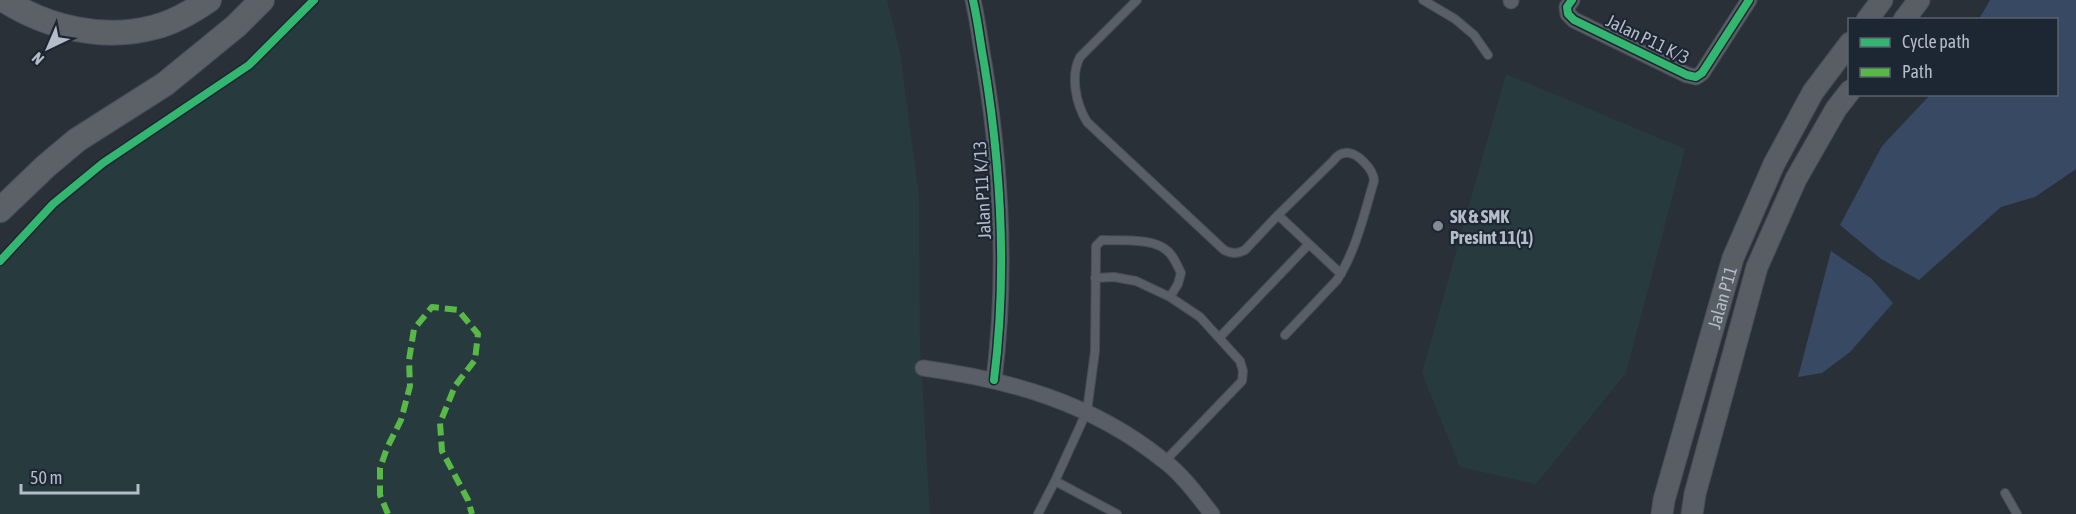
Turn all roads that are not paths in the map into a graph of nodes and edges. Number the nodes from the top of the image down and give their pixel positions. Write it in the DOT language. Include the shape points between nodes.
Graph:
graph roads {
  1 [pos="4,0"];
  2 [pos="209,0"];
  3 [pos="262,0"];
  4 [pos="973,0"];
  5 [pos="1137,0"];
  6 [pos="1422,0"];
  7 [pos="1749,0"];
  8 [pos="1882,0"];
  9 [pos="1919,0"];
  10 [pos="1570,7"];
  11 [pos="1868,18"];
  12 [pos="1906,18"];
  13 [pos="1848,46"];
  14 [pos="1488,55"];
  15 [pos="1848,94"];
  16 [pos="0,210"];
  17 [pos="1278,214"];
  18 [pos="1309,244"];
  19 [pos="1341,274"];
  20 [pos="1095,279"];
  21 [pos="1170,297"];
  22 [pos="1285,335"];
  23 [pos="1219,338"];
  24 [pos="922,368"];
  25 [pos="994,380"];
  26 [pos="1087,411"];
  27 [pos="1165,461"];
  28 [pos="1055,481"];
  29 [pos="2005,493"];
  30 [pos="1038,514"];
  31 [pos="1117,514"];
  32 [pos="1212,514"];
  33 [pos="1662,514"];
  34 [pos="1692,514"];
  35 [pos="2017,514"];
  1 -- 2 [label="main road" via="52,24 89,32 156,27"];
  3 -- 16 [label="main road" via="165,84 77,140"];
  4 -- 25 [label="street, Jalan P11 K/13" via="990,98 1000,194 1000,337"];
  5 -- 17 [label="lane" via="1075,66 1079,103 1087,122 1232,254 1245,250"];
  6 -- 14 [label="lane" via="1455,19 1474,35"];
  7 -- 10 [label="street, Jalan P11 K/3" via="1696,77 1574,20"];
  8 -- 11 [label="main road"];
  9 -- 12 [label="main road"];
  13 -- 33 [label="main road, Jalan P11" via="1813,92 1774,164 1734,258"];
  15 -- 34 [label="main road, Jalan P11" via="1796,179 1757,267"];
  17 -- 18 [label="lane"];
  17 -- 19 [label="lane" via="1340,154 1352,153 1369,168 1374,181"];
  18 -- 19 [label="lane"];
  18 -- 23 [label="lane"];
  19 -- 22 [label="lane"];
  20 -- 21 [label="lane" via="1136,281"];
  20 -- 21 [label="lane" via="1096,246 1102,240 1144,242 1165,248 1181,273"];
  20 -- 26 [label="lane" via="1095,351"];
  21 -- 23 [label="lane" via="1200,317"];
  23 -- 27 [label="lane" via="1240,361 1242,381"];
  24 -- 25 [label="street"];
  25 -- 26 [label="street"];
  26 -- 27 [label="street"];
  26 -- 28 [label="lane"];
  27 -- 32 [label="street"];
  28 -- 30 [label="lane"];
  28 -- 31 [label="lane"];
  29 -- 35 [label="lane"];
}
